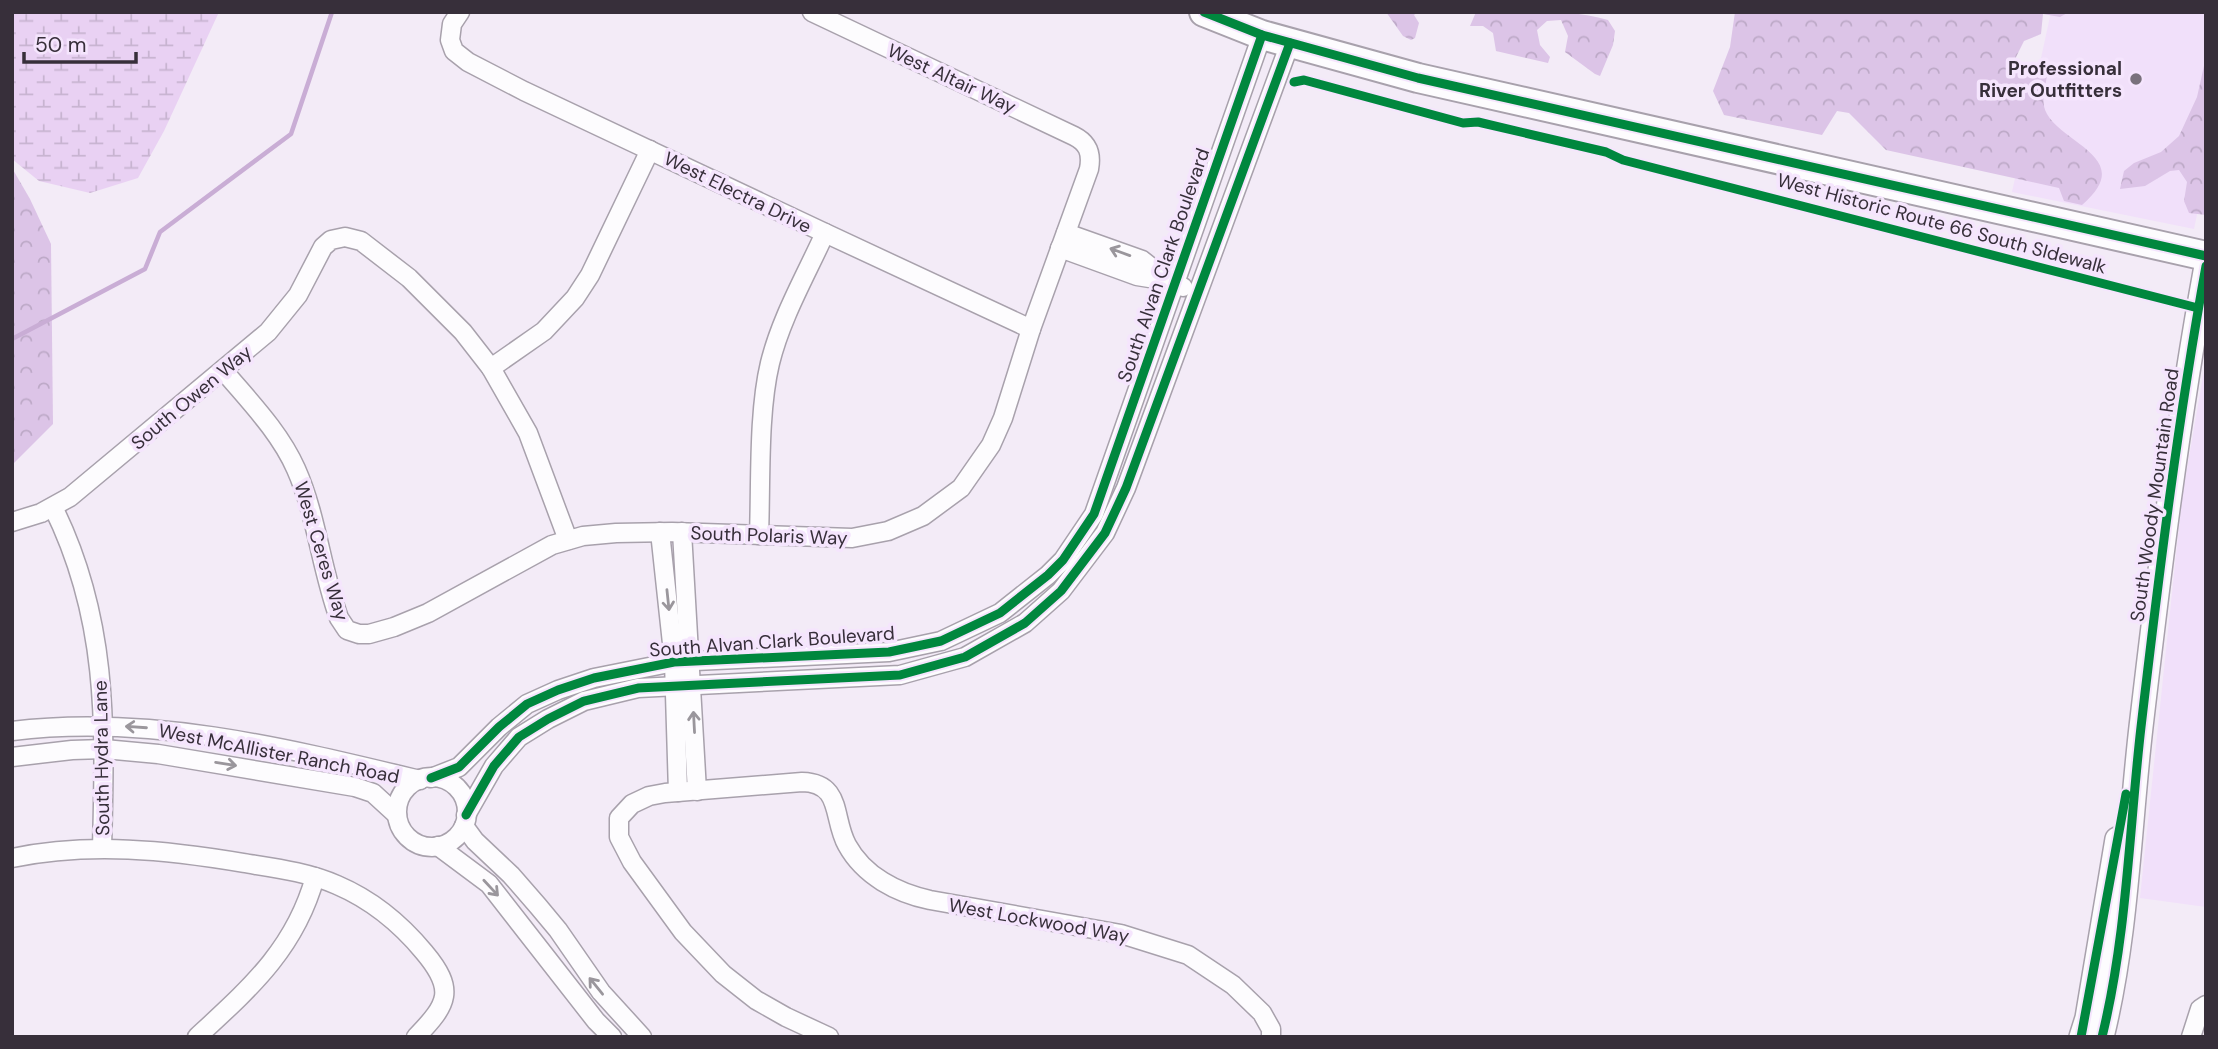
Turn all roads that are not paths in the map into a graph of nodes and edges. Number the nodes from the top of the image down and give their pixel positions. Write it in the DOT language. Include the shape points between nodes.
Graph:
graph roads {
  1 [pos="460,12"];
  2 [pos="812,12"];
  3 [pos="1204,12"];
  4 [pos="1262,35"];
  5 [pos="1290,43"];
  6 [pos="1088,149"];
  7 [pos="650,150"];
  8 [pos="824,233"];
  9 [pos="1063,241"];
  10 [pos="2206,256"];
  11 [pos="2206,266"];
  12 [pos="1172,282"];
  13 [pos="1198,293"];
  14 [pos="1031,328"];
  15 [pos="491,368"];
  16 [pos="223,370"];
  17 [pos="53,508"];
  18 [pos="12,522"];
  19 [pos="660,532"];
  20 [pos="682,532"];
  21 [pos="759,535"];
  22 [pos="568,540"];
  23 [pos="347,630"];
  24 [pos="683,662"];
  25 [pos="684,686"];
  26 [pos="104,725"];
  27 [pos="2141,729"];
  28 [pos="12,731"];
  29 [pos="104,749"];
  30 [pos="12,757"];
  31 [pos="426,778"];
  32 [pos="697,790"];
  33 [pos="678,792"];
  34 [pos="397,815"];
  35 [pos="465,821"];
  36 [pos="438,846"];
  37 [pos="102,848"];
  38 [pos="12,858"];
  39 [pos="315,877"];
  40 [pos="2206,1005"];
  41 [pos="197,1037"];
  42 [pos="416,1037"];
  43 [pos="612,1037"];
  44 [pos="642,1037"];
  45 [pos="829,1037"];
  46 [pos="1271,1037"];
  47 [pos="2081,1037"];
  48 [pos="2102,1037"];
  49 [pos="2191,1037"];
  1 -- 7 [label="street, West Electra Drive" via="452,24 451,47 463,58"];
  2 -- 6 [label="street, West Altair Way" via="1074,136"];
  3 -- 4 [label="main road"];
  4 -- 5 [label="main road"];
  4 -- 12 [label="street, South Alvan Clark Boulevard"];
  5 -- 10 [label="main road" via="1418,79"];
  5 -- 13 [label="street, South Alvan Clark Boulevard"];
  6 -- 9 [label="street, South Polaris Way" via="1089,169"];
  7 -- 8 [label="street, West Electra Drive"];
  7 -- 15 [label="street" via="575,299 544,331"];
  8 -- 14 [label="street, West Electra Drive"];
  8 -- 21 [label="street" via="770,363"];
  9 -- 12 [label="street" via="1137,276"];
  9 -- 14 [label="street, South Polaris Way"];
  11 -- 27 [label="street, South Woody Mountain Road" via="2173,469"];
  12 -- 13 [label="street"];
  12 -- 24 [label="street, South Alvan Clark Boulevard" via="1094,514 1063,560 1000,613 941,641 889,652"];
  13 -- 25 [label="street, South Alvan Clark Boulevard" via="1105,533 1061,591 1025,623 965,657 900,675"];
  14 -- 21 [label="street, South Polaris Way" via="995,438 949,498 923,516 863,537"];
  15 -- 16 [label="street, South Owen Way" via="463,332 409,278 361,241 337,237 323,247 279,320"];
  15 -- 22 [label="street" via="528,433"];
  16 -- 17 [label="street, South Owen Way"];
  16 -- 23 [label="street, West Ceres Way" via="271,427 296,468 337,612"];
  17 -- 18 [label="street, South Owen Way"];
  17 -- 26 [label="street, South Hydra Lane" via="85,595 99,659"];
  19 -- 20 [label="street, South Polaris Way"];
  19 -- 22 [label="street, South Polaris Way"];
  19 -- 24 [label="street, one-way"];
  20 -- 21 [label="street, South Polaris Way"];
  20 -- 24 [label="street"];
  22 -- 23 [label="street, South Polaris Way" via="412,620 369,634"];
  24 -- 25 [label="street"];
  24 -- 31 [label="street, South Alvan Clark Boulevard" via="594,678 558,690 527,704 459,767"];
  32 -- 25 [label="street, one-way"];
  25 -- 33 [label="street"];
  25 -- 35 [label="street, South Alvan Clark Boulevard" via="638,688 584,701 534,727 494,766"];
  26 -- 28 [label="street, West McAllister Ranch Road"];
  26 -- 29 [label="street, South Hydra Lane"];
  31 -- 26 [label="street, West McAllister Ranch Road, one-way" via="211,736"];
  27 -- 47 [label="street, South Woody Mountain Road"];
  27 -- 48 [label="street, South Woody Mountain Road" via="2121,929"];
  29 -- 30 [label="street, West McAllister Ranch Road"];
  29 -- 34 [label="street, West McAllister Ranch Road, one-way" via="338,783 373,793"];
  29 -- 37 [label="street, South Hydra Lane"];
  31 -- 34 [label="street" via="402,793"];
  31 -- 35 [label="street" via="443,779 461,793"];
  32 -- 33 [label="street"];
  32 -- 46 [label="street, West Lockwood Way" via="810,782 832,796 848,846 885,884 912,896 1121,934 1170,948 1233,985 1268,1020"];
  33 -- 45 [label="street" via="640,800 626,808 620,818 622,847 702,953 756,1000"];
  34 -- 36 [label="street" via="406,836 426,847"];
  35 -- 36 [label="street" via="457,836"];
  44 -- 35 [label="street, one-way" via="593,983 558,930 475,841"];
  36 -- 43 [label="street, one-way" via="489,884"];
  37 -- 38 [label="street"];
  37 -- 39 [label="street" via="179,852"];
  39 -- 41 [label="street" via="296,927 273,961"];
  39 -- 42 [label="street" via="387,913 438,968 444,1001"];
  40 -- 49 [label="street" via="2200,1009"];
}
